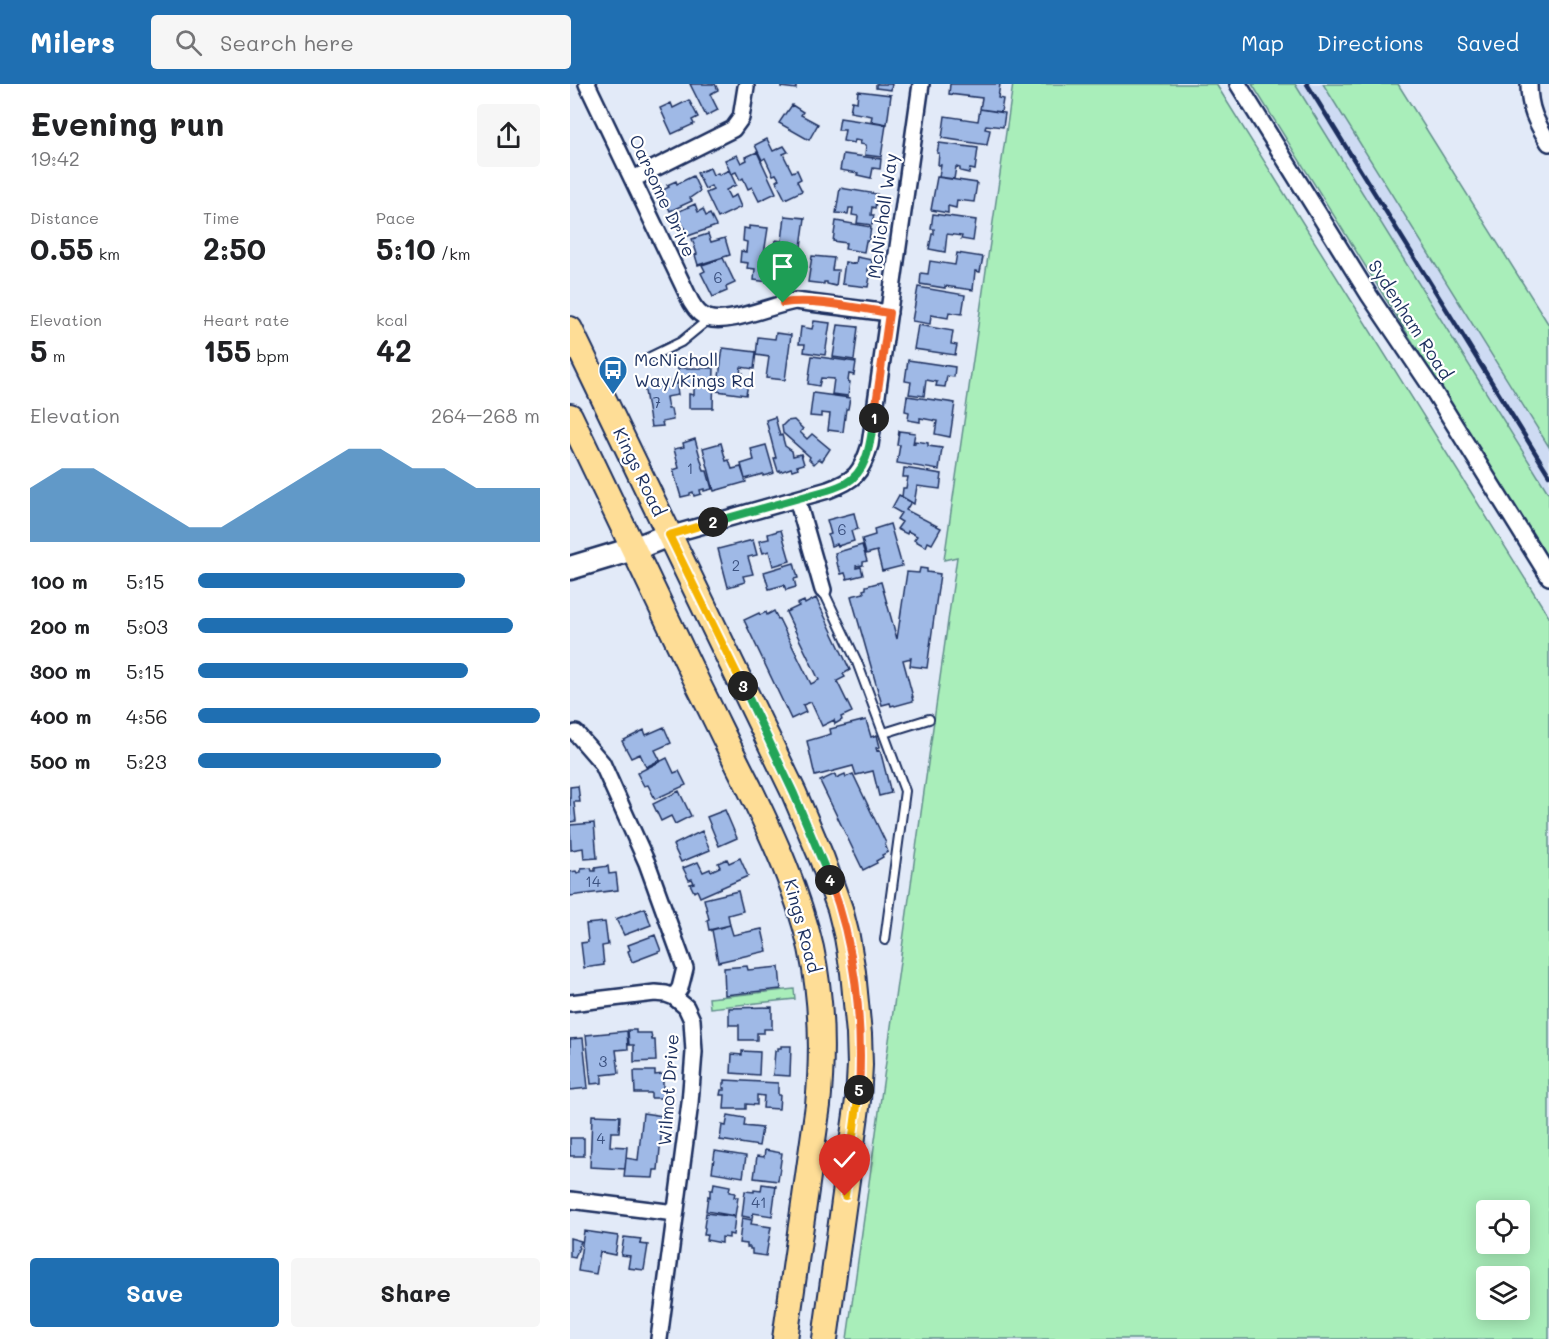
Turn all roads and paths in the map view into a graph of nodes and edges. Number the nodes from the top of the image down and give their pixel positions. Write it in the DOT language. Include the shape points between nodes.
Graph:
graph roads {
  1 [pos="587,84"];
  2 [pos="921,84"];
  3 [pos="1238,84"];
  4 [pos="1529,84"];
  5 [pos="746,87"];
  6 [pos="1549,143"];
  7 [pos="633,179"];
  8 [pos="889,313"];
  9 [pos="709,319"];
  10 [pos="570,329"];
  11 [pos="650,357"];
  12 [pos="570,416"];
  13 [pos="797,499"];
  14 [pos="669,535"];
  15 [pos="633,549"];
  16 [pos="570,568"];
  17 [pos="1549,577"];
  18 [pos="823,590"];
  19 [pos="929,718"];
  20 [pos="576,733"];
  21 [pos="884,734"];
  22 [pos="885,940"];
  23 [pos="674,997"];
  24 [pos="570,1003"];
  25 [pos="570,1200"];
  26 [pos="675,1212"];
  27 [pos="659,1339"];
  28 [pos="785,1339"];
  29 [pos="825,1339"];
  1 -- 7 [label="street, Oarsome Drive"];
  2 -- 8 [label="street, McNicholl Way"];
  3 -- 17 [label="street, Sydenham Road"];
  4 -- 6 [label="street" via="1536,122"];
  5 -- 7 [label="street" via="741,118 733,129"];
  7 -- 9 [label="street, Oarsome Drive" via="691,302"];
  8 -- 9 [label="street" via="795,301 732,319"];
  8 -- 13 [label="street, McNicholl Way" via="870,445 861,469 845,484"];
  9 -- 11 [label="lane" via="681,342"];
  10 -- 14 [label="main road, Kings Road"];
  12 -- 15 [label="main road, Kings Road"];
  13 -- 14 [label="street, McNicholl Way"];
  13 -- 18 [label="street"];
  14 -- 15 [label="street"];
  14 -- 29 [label="main road, Kings Road" via="794,794 833,887 848,937 860,1065"];
  15 -- 16 [label="street"];
  15 -- 28 [label="main road, Kings Road" via="768,827 796,896 811,948 821,1025 821,1076"];
  18 -- 21 [label="lane" via="857,662"];
  19 -- 21 [label="lane"];
  20 -- 23 [label="street" via="602,763 651,874 685,968"];
  21 -- 22 [label="lane" via="905,791"];
  23 -- 24 [label="street" via="654,993"];
  23 -- 26 [label="street, Wilmot Drive" via="692,1020 694,1052"];
  25 -- 26 [label="street"];
  26 -- 27 [label="street, Wilmot Drive"];
}
